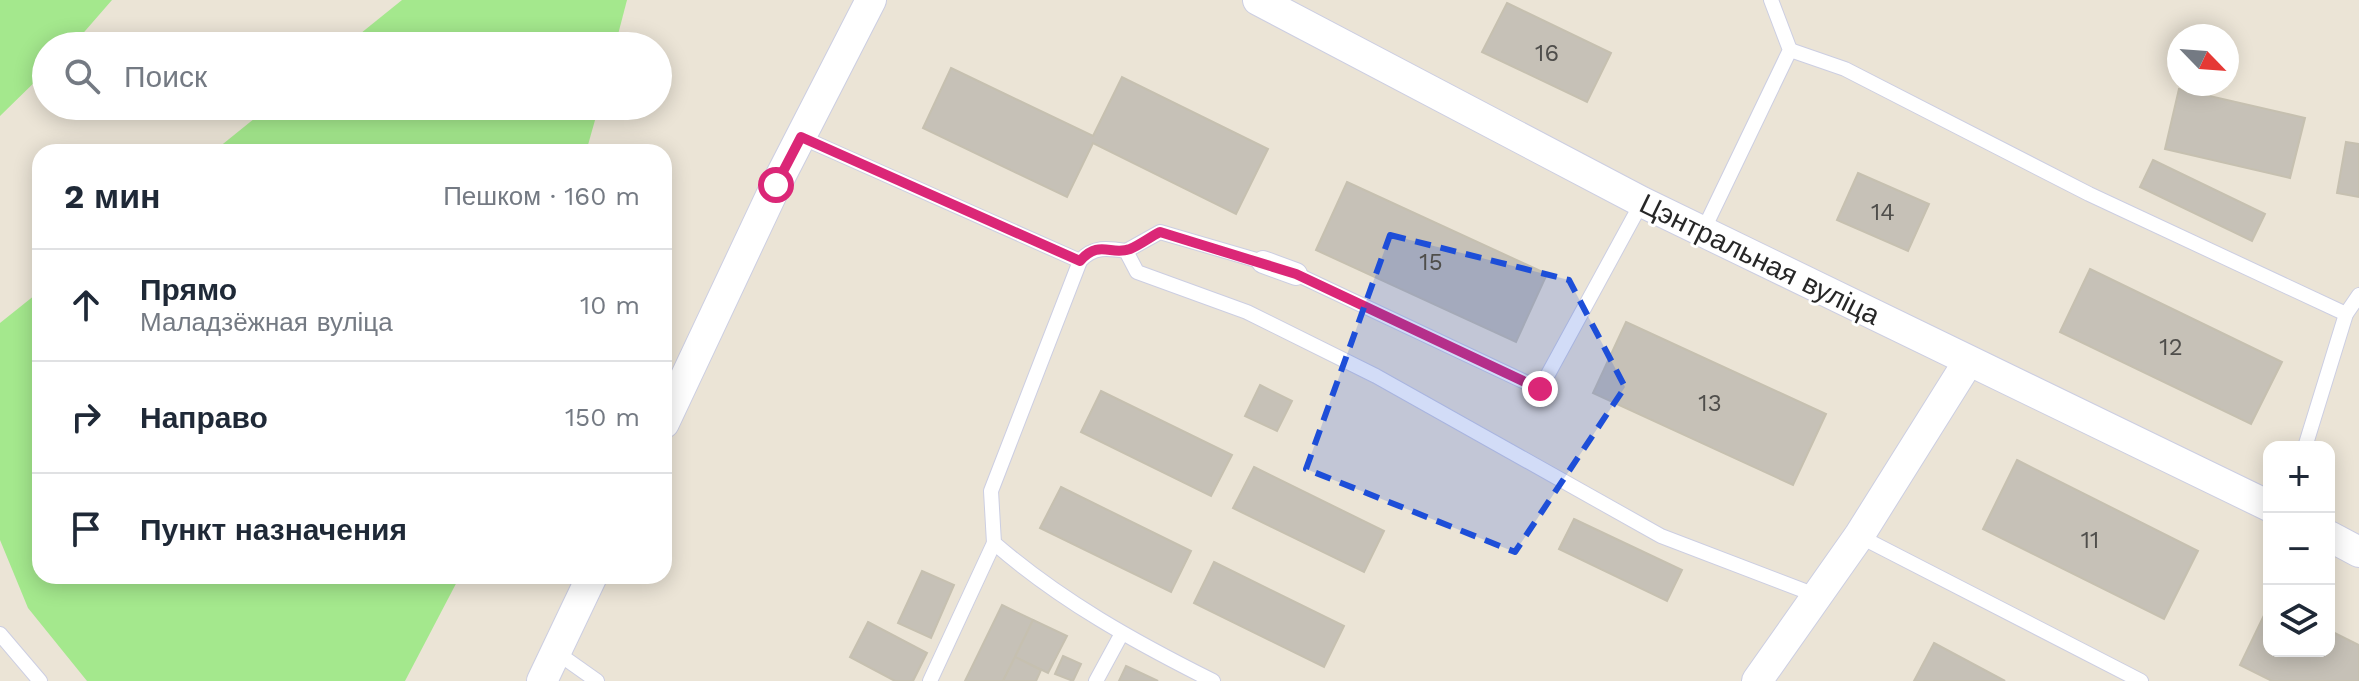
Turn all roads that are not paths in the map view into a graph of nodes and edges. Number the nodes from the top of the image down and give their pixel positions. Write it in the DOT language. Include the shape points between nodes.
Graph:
graph roads {
  1 [pos="871,0"];
  2 [pos="1258,0"];
  3 [pos="1771,0"];
  4 [pos="1790,50"];
  5 [pos="801,137"];
  6 [pos="1642,202"];
  7 [pos="1703,231"];
  8 [pos="1126,251"];
  9 [pos="1080,261"];
  10 [pos="1263,262"];
  11 [pos="1296,274"];
  12 [pos="2359,295"];
  13 [pos="2346,314"];
  14 [pos="1968,362"];
  15 [pos="672,406"];
  16 [pos="2307,441"];
  17 [pos="2263,503"];
  18 [pos="1859,536"];
  19 [pos="2335,539"];
  20 [pos="994,543"];
  21 [pos="2359,552"];
  22 [pos="588,584"];
  23 [pos="1818,596"];
  24 [pos="0,634"];
  25 [pos="1121,635"];
  26 [pos="556,652"];
  27 [pos="40,681"];
  28 [pos="542,681"];
  29 [pos="597,681"];
  30 [pos="930,681"];
  31 [pos="1096,681"];
  32 [pos="1213,681"];
  33 [pos="1757,681"];
  34 [pos="2141,681"];
  1 -- 5 [label="street"];
  2 -- 6 [label="street, Цэнтральная вуліца"];
  3 -- 4 [label="lane"];
  4 -- 7 [label="lane"];
  4 -- 13 [label="lane" via="1845,69 2089,194"];
  5 -- 9 [label="lane"];
  5 -- 15 [label="street"];
  6 -- 7 [label="street, Цэнтральная вуліца"];
  6 -- 11 [label="lane" via="1540,389"];
  7 -- 14 [label="street, Цэнтральная вуліца"];
  8 -- 9 [label="lane" via="1102,247"];
  8 -- 10 [label="lane" via="1160,232"];
  8 -- 23 [label="lane" via="1137,272 1247,312 1376,376 1661,536"];
  9 -- 20 [label="lane" via="991,491"];
  10 -- 11 [label="street"];
  12 -- 13 [label="lane"];
  13 -- 16 [label="lane"];
  14 -- 17 [label="street, Цэнтральная вуліца"];
  14 -- 18 [label="street"];
  18 -- 23 [label="street"];
  18 -- 34 [label="lane"];
  19 -- 21 [label="street"];
  20 -- 25 [label="lane" via="1038,581"];
  20 -- 30 [label="lane"];
  22 -- 26 [label="street"];
  23 -- 33 [label="street"];
  24 -- 27 [label="lane"];
  25 -- 31 [label="lane"];
  25 -- 32 [label="lane"];
  26 -- 28 [label="street"];
  26 -- 29 [label="lane"];
}
